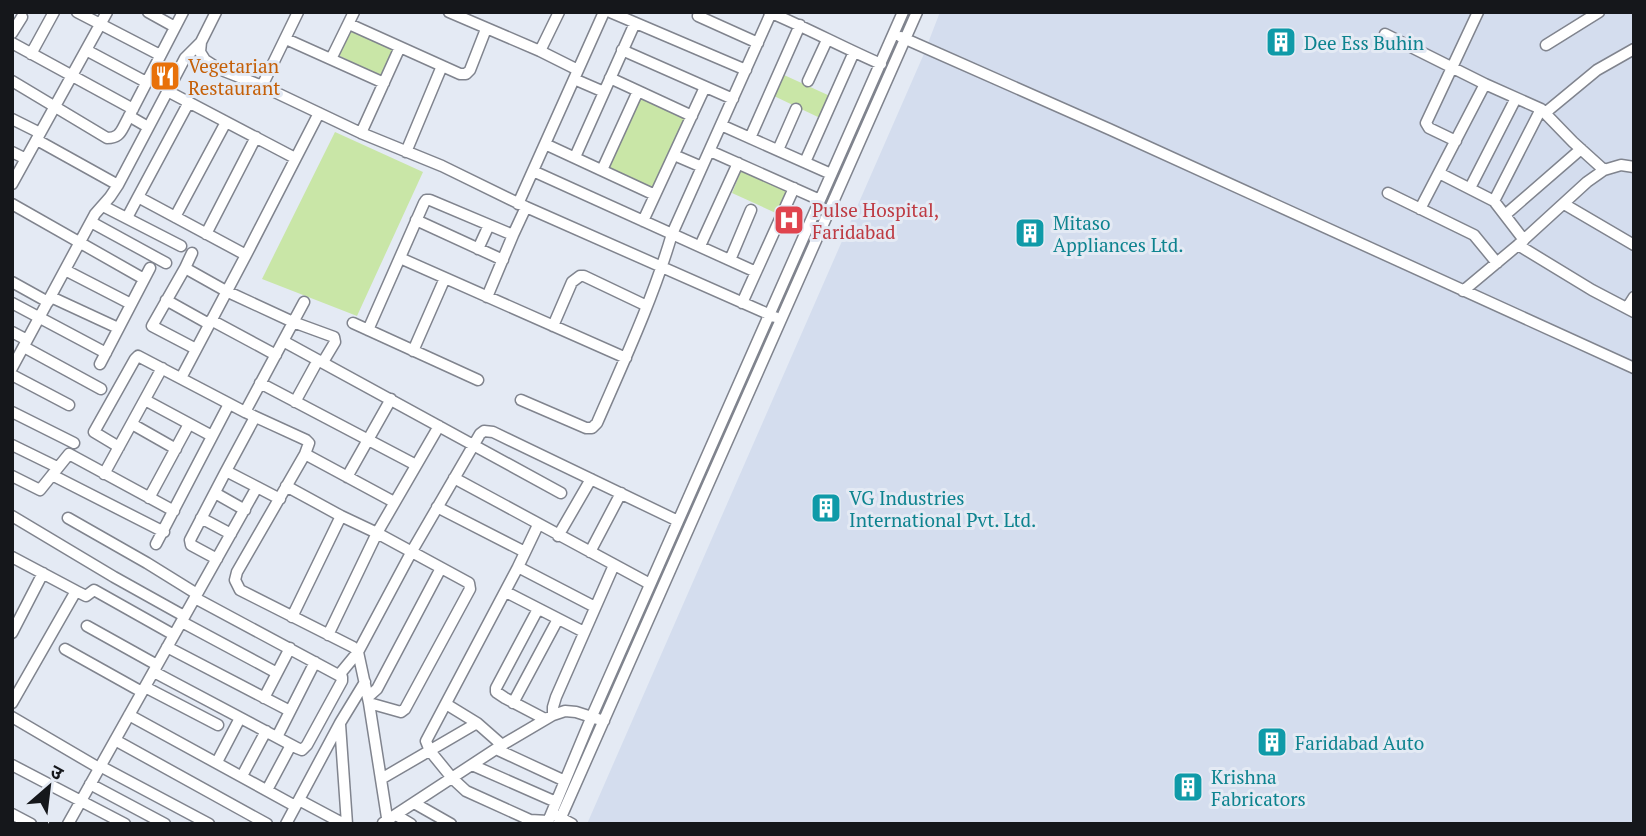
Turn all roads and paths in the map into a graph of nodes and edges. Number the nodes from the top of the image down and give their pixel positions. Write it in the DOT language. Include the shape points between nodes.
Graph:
graph roads {
  1 [pos="54,12"];
  2 [pos="77,12"];
  3 [pos="107,12"];
  4 [pos="148,12"];
  5 [pos="183,12"];
  6 [pos="216,12"];
  7 [pos="298,12"];
  8 [pos="355,12"];
  9 [pos="449,12"];
  10 [pos="480,12"];
  11 [pos="604,12"];
  12 [pos="610,12"];
  13 [pos="903,12"];
  14 [pos="916,12"];
  15 [pos="1478,12"];
  16 [pos="1599,12"];
  17 [pos="770,13"];
  18 [pos="555,14"];
  19 [pos="698,16"];
  20 [pos="22,17"];
  21 [pos="635,23"];
  22 [pos="100,24"];
  23 [pos="349,24"];
  24 [pos="475,24"];
  25 [pos="800,25"];
  26 [pos="175,27"];
  27 [pos="486,29"];
  28 [pos="12,33"];
  29 [pos="1385,34"];
  30 [pos="286,38"];
  31 [pos="892,38"];
  32 [pos="827,40"];
  33 [pos="201,42"];
  34 [pos="12,43"];
  35 [pos="758,43"];
  36 [pos="903,43"];
  37 [pos="1546,45"];
  38 [pos="400,47"];
  39 [pos="1634,49"];
  40 [pos="86,50"];
  41 [pos="622,50"];
  42 [pos="540,51"];
  43 [pos="854,52"];
  44 [pos="31,54"];
  45 [pos="160,55"];
  46 [pos="331,59"];
  47 [pos="881,64"];
  48 [pos="442,66"];
  49 [pos="1453,68"];
  50 [pos="746,70"];
  51 [pos="576,74"];
  52 [pos="72,77"];
  53 [pos="610,78"];
  54 [pos="808,81"];
  55 [pos="12,82"];
  56 [pos="146,82"];
  57 [pos="384,83"];
  58 [pos="1485,84"];
  59 [pos="262,86"];
  60 [pos="705,87"];
  61 [pos="638,91"];
  62 [pos="604,92"];
  63 [pos="173,94"];
  64 [pos="1516,97"];
  65 [pos="733,99"];
  66 [pos="189,102"];
  67 [pos="55,107"];
  68 [pos="796,109"];
  69 [pos="1543,111"];
  70 [pos="131,113"];
  71 [pos="319,113"];
  72 [pos="692,116"];
  73 [pos="12,119"];
  74 [pos="226,122"];
  75 [pos="721,125"];
  76 [pos="148,127"];
  77 [pos="360,133"];
  78 [pos="38,136"];
  79 [pos="256,137"];
  80 [pos="750,138"];
  81 [pos="1456,141"];
  82 [pos="545,144"];
  83 [pos="1581,149"];
  84 [pos="710,150"];
  85 [pos="778,150"];
  86 [pos="12,152"];
  87 [pos="406,152"];
  88 [pos="674,155"];
  89 [pos="575,157"];
  90 [pos="295,158"];
  91 [pos="26,159"];
  92 [pos="805,162"];
  93 [pos="738,163"];
  94 [pos="702,167"];
  95 [pos="1634,167"];
  96 [pos="602,170"];
  97 [pos="1604,170"];
  98 [pos="533,171"];
  99 [pos="1439,173"];
  100 [pos="831,174"];
  101 [pos="12,184"];
  102 [pos="118,185"];
  103 [pos="794,188"];
  104 [pos="1470,188"];
  105 [pos="1388,192"];
  106 [pos="655,195"];
  107 [pos="138,197"];
  108 [pos="820,200"];
  109 [pos="1494,201"];
  110 [pos="12,204"];
  111 [pos="1564,204"];
  112 [pos="103,206"];
  113 [pos="522,206"];
  114 [pos="1420,209"];
  115 [pos="751,210"];
  116 [pos="129,214"];
  117 [pos="1505,215"];
  118 [pos="175,217"];
  119 [pos="416,220"];
  120 [pos="643,221"];
  121 [pos="90,222"];
  122 [pos="489,225"];
  123 [pos="206,234"];
  124 [pos="673,234"];
  125 [pos="513,235"];
  126 [pos="80,243"];
  127 [pos="1521,243"];
  128 [pos="1634,245"];
  129 [pos="181,246"];
  130 [pos="700,246"];
  131 [pos="478,249"];
  132 [pos="192,253"];
  133 [pos="246,255"];
  134 [pos="400,258"];
  135 [pos="503,260"];
  136 [pos="730,260"];
  137 [pos="166,263"];
  138 [pos="1497,263"];
  139 [pos="150,268"];
  140 [pos="185,268"];
  141 [pos="662,268"];
  142 [pos="65,270"];
  143 [pos="756,271"];
  144 [pos="445,278"];
  145 [pos="144,279"];
  146 [pos="12,282"];
  147 [pos="226,291"];
  148 [pos="1463,291"];
  149 [pos="487,297"];
  150 [pos="1634,297"];
  151 [pos="49,299"];
  152 [pos="166,300"];
  153 [pos="304,302"];
  154 [pos="12,303"];
  155 [pos="742,303"];
  156 [pos="131,304"];
  157 [pos="647,306"];
  158 [pos="1630,310"];
  159 [pos="769,314"];
  160 [pos="39,318"];
  161 [pos="781,320"];
  162 [pos="210,322"];
  163 [pos="293,322"];
  164 [pos="353,323"];
  165 [pos="553,326"];
  166 [pos="118,328"];
  167 [pos="368,330"];
  168 [pos="12,332"];
  169 [pos="283,341"];
  170 [pos="25,344"];
  171 [pos="195,349"];
  172 [pos="413,351"];
  173 [pos="106,353"];
  174 [pos="276,355"];
  175 [pos="626,358"];
  176 [pos="320,361"];
  177 [pos="100,364"];
  178 [pos="13,368"];
  179 [pos="162,368"];
  180 [pos="1634,368"];
  181 [pos="181,378"];
  182 [pos="478,380"];
  183 [pos="260,383"];
  184 [pos="101,388"];
  185 [pos="145,400"];
  186 [pos="391,400"];
  187 [pos="521,400"];
  188 [pos="295,402"];
  189 [pos="229,404"];
  190 [pos="69,405"];
  191 [pos="12,412"];
  192 [pos="245,412"];
  193 [pos="255,417"];
  194 [pos="132,424"];
  195 [pos="189,424"];
  196 [pos="439,426"];
  197 [pos="212,436"];
  198 [pos="368,440"];
  199 [pos="74,443"];
  200 [pos="12,445"];
  201 [pos="474,445"];
  202 [pos="119,447"];
  203 [pos="176,449"];
  204 [pos="306,454"];
  205 [pos="416,465"];
  206 [pos="55,471"];
  207 [pos="226,471"];
  208 [pos="104,474"];
  209 [pos="12,476"];
  210 [pos="347,477"];
  211 [pos="454,478"];
  212 [pos="591,479"];
  213 [pos="286,486"];
  214 [pos="257,487"];
  215 [pos="215,493"];
  216 [pos="561,493"];
  217 [pos="621,494"];
  218 [pos="149,498"];
  219 [pos="279,499"];
  220 [pos="394,502"];
  221 [pos="438,507"];
  222 [pos="245,510"];
  223 [pos="174,511"];
  224 [pos="12,516"];
  225 [pos="341,516"];
  226 [pos="68,518"];
  227 [pos="201,518"];
  228 [pos="678,521"];
  229 [pos="538,525"];
  230 [pos="163,531"];
  231 [pos="377,533"];
  232 [pos="231,534"];
  233 [pos="558,536"];
  234 [pos="156,544"];
  235 [pos="412,551"];
  236 [pos="526,552"];
  237 [pos="590,552"];
  238 [pos="216,559"];
  239 [pos="13,560"];
  240 [pos="614,565"];
  241 [pos="518,567"];
  242 [pos="441,568"];
  243 [pos="43,573"];
  244 [pos="650,584"];
  245 [pos="76,591"];
  246 [pos="506,592"];
  247 [pos="196,596"];
  248 [pos="595,607"];
  249 [pos="538,609"];
  250 [pos="292,617"];
  251 [pos="183,619"];
  252 [pos="558,619"];
  253 [pos="87,626"];
  254 [pos="584,632"];
  255 [pos="12,633"];
  256 [pos="174,635"];
  257 [pos="328,635"];
  258 [pos="167,648"];
  259 [pos="290,648"];
  260 [pos="65,649"];
  261 [pos="358,652"];
  262 [pos="315,662"];
  263 [pos="155,669"];
  264 [pos="277,673"];
  265 [pos="339,675"];
  266 [pos="365,682"];
  267 [pos="144,689"];
  268 [pos="264,698"];
  269 [pos="368,700"];
  270 [pos="513,703"];
  271 [pos="12,704"];
  272 [pos="446,704"];
  273 [pos="290,711"];
  274 [pos="129,715"];
  275 [pos="592,716"];
  276 [pos="12,717"];
  277 [pos="549,717"];
  278 [pos="240,718"];
  279 [pos="604,721"];
  280 [pos="340,723"];
  281 [pos="477,723"];
  282 [pos="218,725"];
  283 [pos="266,731"];
  284 [pos="277,737"];
  285 [pos="115,740"];
  286 [pos="291,745"];
  287 [pos="499,747"];
  288 [pos="430,751"];
  289 [pos="217,762"];
  290 [pos="12,765"];
  291 [pos="472,765"];
  292 [pos="100,767"];
  293 [pos="242,776"];
  294 [pos="452,778"];
  295 [pos="381,779"];
  296 [pos="565,782"];
  297 [pos="90,784"];
  298 [pos="267,790"];
  299 [pos="81,800"];
  300 [pos="556,802"];
  301 [pos="297,803"];
  302 [pos="414,803"];
  303 [pos="12,814"];
  304 [pos="553,820"];
  305 [pos="388,821"];
  306 [pos="30,824"];
  307 [pos="68,824"];
  308 [pos="125,824"];
  309 [pos="165,824"];
  310 [pos="209,824"];
  311 [pos="267,824"];
  312 [pos="286,824"];
  313 [pos="345,824"];
  314 [pos="411,824"];
  315 [pos="451,824"];
  316 [pos="572,824"];
  1 -- 44 [label="street"];
  2 -- 22 [label="street"];
  3 -- 22 [label="street"];
  4 -- 26 [label="street"];
  5 -- 26 [label="street"];
  6 -- 33 [label="street"];
  7 -- 30 [label="street"];
  8 -- 23 [label="street"];
  9 -- 24 [label="street"];
  10 -- 24 [label="street"];
  11 -- 51 [label="street"];
  12 -- 21 [label="street"];
  13 -- 31 [label="street"];
  14 -- 36 [label="street"];
  15 -- 49 [label="street"];
  16 -- 37 [label="street"];
  17 -- 25 [label="street"];
  17 -- 35 [label="street"];
  18 -- 42 [label="street"];
  19 -- 35 [label="street"];
  20 -- 28 [label="street"];
  21 -- 41 [label="street"];
  21 -- 50 [label="street"];
  22 -- 40 [label="street"];
  22 -- 45 [label="street"];
  23 -- 38 [label="street"];
  23 -- 46 [label="street"];
  24 -- 27 [label="street"];
  25 -- 32 [label="street"];
  25 -- 80 [label="street"];
  26 -- 45 [label="street"];
  27 -- 42 [label="street"];
  27 -- 48 [label="street" via="466,74"];
  29 -- 49 [label="street"];
  30 -- 46 [label="street"];
  30 -- 59 [label="street"];
  31 -- 36 [label="street"];
  31 -- 47 [label="street"];
  32 -- 43 [label="street"];
  32 -- 54 [label="street"];
  33 -- 59 [label="street" via="205,60"];
  33 -- 76 [label="street" via="185,58"];
  34 -- 44 [label="street"];
  35 -- 50 [label="street"];
  36 -- 148 [label="street" via="1109,129"];
  36 -- 161 [label="street"];
  38 -- 48 [label="street"];
  38 -- 57 [label="street"];
  39 -- 69 [label="street"];
  40 -- 52 [label="street"];
  40 -- 56 [label="street"];
  41 -- 53 [label="street"];
  41 -- 60 [label="street"];
  42 -- 51 [label="street"];
  43 -- 47 [label="street"];
  43 -- 92 [label="street"];
  44 -- 52 [label="street"];
  45 -- 56 [label="street"];
  46 -- 57 [label="street"];
  47 -- 100 [label="street"];
  48 -- 87 [label="street"];
  49 -- 58 [label="street"];
  49 -- 81 [label="street" via="1426,123"];
  50 -- 65 [label="street"];
  51 -- 62 [label="street"];
  51 -- 82 [label="street"];
  52 -- 67 [label="street"];
  52 -- 70 [label="street"];
  53 -- 61 [label="street"];
  53 -- 62 [label="street"];
  55 -- 67 [label="street"];
  56 -- 70 [label="street"];
  57 -- 77 [label="street"];
  58 -- 64 [label="street"];
  58 -- 81 [label="street"];
  59 -- 71 [label="street"];
  60 -- 65 [label="street"];
  60 -- 72 [label="street"];
  61 -- 72 [label="street"];
  61 -- 96 [label="street"];
  62 -- 89 [label="street"];
  63 -- 66 [label="street"];
  64 -- 69 [label="street"];
  64 -- 104 [label="street"];
  65 -- 75 [label="street"];
  66 -- 74 [label="street"];
  66 -- 107 [label="street"];
  67 -- 70 [label="street" via="107,138 120,134"];
  67 -- 78 [label="street"];
  68 -- 85 [label="street"];
  69 -- 83 [label="street"];
  69 -- 109 [label="street"];
  70 -- 76 [label="street"];
  71 -- 77 [label="street"];
  71 -- 90 [label="street"];
  72 -- 88 [label="street"];
  73 -- 78 [label="street"];
  74 -- 79 [label="street"];
  74 -- 118 [label="street"];
  75 -- 80 [label="street"];
  75 -- 84 [label="street"];
  76 -- 102 [label="street"];
  77 -- 87 [label="street"];
  78 -- 91 [label="street"];
  78 -- 102 [label="street"];
  79 -- 90 [label="street"];
  79 -- 123 [label="street"];
  80 -- 85 [label="street"];
  81 -- 99 [label="street"];
  82 -- 89 [label="street"];
  82 -- 98 [label="street"];
  83 -- 97 [label="street"];
  83 -- 117 [label="street"];
  84 -- 93 [label="street"];
  84 -- 94 [label="street"];
  85 -- 92 [label="street"];
  86 -- 91 [label="street"];
  87 -- 113 [label="street"];
  88 -- 94 [label="street"];
  88 -- 106 [label="street"];
  89 -- 96 [label="street"];
  90 -- 133 [label="street"];
  91 -- 101 [label="street"];
  92 -- 100 [label="street"];
  93 -- 103 [label="street"];
  93 -- 130 [label="street"];
  94 -- 124 [label="street"];
  95 -- 97 [label="street"];
  96 -- 106 [label="street"];
  97 -- 111 [label="street"];
  98 -- 113 [label="street"];
  98 -- 120 [label="street"];
  99 -- 104 [label="street"];
  99 -- 114 [label="street"];
  100 -- 108 [label="street"];
  102 -- 112 [label="street"];
  103 -- 108 [label="street"];
  103 -- 143 [label="street"];
  104 -- 109 [label="street"];
  105 -- 114 [label="street"];
  106 -- 120 [label="street"];
  107 -- 116 [label="street"];
  107 -- 118 [label="street"];
  108 -- 159 [label="street"];
  109 -- 117 [label="street"];
  110 -- 126 [label="street"];
  111 -- 127 [label="street"];
  111 -- 128 [label="street"];
  112 -- 121 [label="street"];
  112 -- 129 [label="street"];
  113 -- 125 [label="street"];
  113 -- 141 [label="street"];
  114 -- 138 [label="street" via="1474,235"];
  115 -- 136 [label="street"];
  117 -- 127 [label="street"];
  118 -- 123 [label="street"];
  119 -- 122 [label="street" via="430,200"];
  119 -- 131 [label="street"];
  119 -- 134 [label="street"];
  120 -- 124 [label="street"];
  121 -- 126 [label="street"];
  121 -- 137 [label="street"];
  122 -- 125 [label="street"];
  122 -- 131 [label="street"];
  123 -- 133 [label="street"];
  124 -- 130 [label="street"];
  124 -- 141 [label="street"];
  125 -- 135 [label="street"];
  126 -- 142 [label="street"];
  126 -- 145 [label="street"];
  127 -- 138 [label="street"];
  127 -- 158 [label="street"];
  130 -- 136 [label="street"];
  131 -- 135 [label="street"];
  132 -- 140 [label="street"];
  133 -- 147 [label="street"];
  134 -- 144 [label="street"];
  134 -- 167 [label="street"];
  135 -- 149 [label="street"];
  136 -- 143 [label="street"];
  138 -- 148 [label="street"];
  139 -- 145 [label="street"];
  140 -- 147 [label="street"];
  140 -- 152 [label="street"];
  141 -- 155 [label="street"];
  141 -- 157 [label="street"];
  142 -- 151 [label="street"];
  142 -- 156 [label="street"];
  143 -- 155 [label="street"];
  144 -- 149 [label="street"];
  144 -- 172 [label="street"];
  145 -- 156 [label="street"];
  146 -- 151 [label="street"];
  147 -- 162 [label="street"];
  147 -- 163 [label="street"];
  148 -- 180 [label="street"];
  149 -- 165 [label="street"];
  150 -- 158 [label="street"];
  151 -- 160 [label="street"];
  151 -- 166 [label="street"];
  152 -- 162 [label="street"];
  152 -- 171 [label="street" via="152,326"];
  153 -- 163 [label="street"];
  154 -- 160 [label="street"];
  155 -- 159 [label="street"];
  156 -- 166 [label="street"];
  157 -- 165 [label="street" via="580,276 572,282"];
  157 -- 175 [label="street"];
  159 -- 161 [label="street"];
  159 -- 228 [label="street"];
  160 -- 170 [label="street"];
  160 -- 173 [label="street"];
  161 -- 279 [label="street"];
  162 -- 171 [label="street"];
  162 -- 174 [label="street"];
  163 -- 169 [label="street"];
  163 -- 176 [label="street" via="335,339"];
  164 -- 167 [label="street"];
  165 -- 175 [label="street"];
  166 -- 173 [label="street"];
  167 -- 172 [label="street"];
  168 -- 170 [label="street"];
  169 -- 174 [label="street"];
  169 -- 176 [label="street"];
  170 -- 178 [label="street"];
  170 -- 184 [label="street"];
  171 -- 181 [label="street"];
  172 -- 182 [label="street"];
  173 -- 177 [label="street"];
  174 -- 183 [label="street"];
  175 -- 187 [label="street" via="592,428"];
  176 -- 186 [label="street"];
  176 -- 188 [label="street"];
  178 -- 190 [label="street"];
  179 -- 181 [label="street"];
  179 -- 185 [label="street"];
  179 -- 202 [label="street" via="138,356 94,432"];
  181 -- 189 [label="street"];
  183 -- 188 [label="street"];
  183 -- 192 [label="street"];
  185 -- 194 [label="street"];
  185 -- 195 [label="street"];
  186 -- 196 [label="street"];
  186 -- 198 [label="street"];
  188 -- 198 [label="street"];
  189 -- 192 [label="street"];
  189 -- 197 [label="street"];
  191 -- 199 [label="street"];
  192 -- 193 [label="street"];
  193 -- 204 [label="street" via="306,440"];
  193 -- 207 [label="street"];
  194 -- 202 [label="street"];
  194 -- 203 [label="street"];
  195 -- 197 [label="street"];
  195 -- 203 [label="street"];
  196 -- 201 [label="street"];
  196 -- 205 [label="street"];
  197 -- 223 [label="street"];
  198 -- 205 [label="street"];
  198 -- 210 [label="street"];
  200 -- 206 [label="street"];
  201 -- 211 [label="street"];
  201 -- 212 [label="street" via="480,434 488,431"];
  201 -- 216 [label="street"];
  202 -- 208 [label="street"];
  203 -- 218 [label="street"];
  204 -- 210 [label="street"];
  204 -- 213 [label="street"];
  205 -- 220 [label="street"];
  206 -- 208 [label="street" via="69,454"];
  206 -- 209 [label="street" via="40,490"];
  206 -- 230 [label="street"];
  207 -- 214 [label="street"];
  207 -- 215 [label="street"];
  208 -- 218 [label="street"];
  210 -- 220 [label="street"];
  211 -- 221 [label="street"];
  211 -- 229 [label="street"];
  212 -- 217 [label="street"];
  212 -- 233 [label="street"];
  213 -- 219 [label="street"];
  213 -- 225 [label="street"];
  214 -- 219 [label="street"];
  214 -- 222 [label="street"];
  215 -- 222 [label="street"];
  215 -- 227 [label="street"];
  217 -- 228 [label="street"];
  217 -- 237 [label="street"];
  218 -- 223 [label="street"];
  219 -- 250 [label="street" via="235,580 240,590"];
  220 -- 231 [label="street"];
  221 -- 235 [label="street"];
  221 -- 236 [label="street"];
  222 -- 232 [label="street"];
  223 -- 230 [label="street"];
  224 -- 251 [label="street"];
  225 -- 231 [label="street"];
  225 -- 250 [label="street"];
  226 -- 247 [label="street"];
  227 -- 232 [label="street"];
  227 -- 238 [label="street" via="190,543"];
  228 -- 244 [label="street"];
  229 -- 233 [label="street"];
  229 -- 236 [label="street"];
  230 -- 234 [label="street"];
  231 -- 235 [label="street"];
  231 -- 257 [label="street"];
  232 -- 238 [label="street"];
  233 -- 237 [label="street"];
  235 -- 242 [label="street"];
  235 -- 261 [label="street"];
  236 -- 241 [label="street"];
  237 -- 240 [label="street"];
  238 -- 247 [label="street"];
  239 -- 243 [label="street"];
  240 -- 244 [label="street"];
  240 -- 248 [label="street"];
  241 -- 246 [label="street"];
  241 -- 248 [label="street"];
  242 -- 269 [label="street"];
  242 -- 269 [label="street" via="469,583 470,589 405,709 398,711"];
  243 -- 245 [label="street"];
  243 -- 255 [label="street"];
  244 -- 275 [label="street"];
  245 -- 256 [label="street" via="86,596 94,590"];
  245 -- 271 [label="street"];
  246 -- 249 [label="street"];
  246 -- 272 [label="street"];
  247 -- 251 [label="street"];
  247 -- 259 [label="street"];
  248 -- 254 [label="street"];
  249 -- 252 [label="street"];
  249 -- 270 [label="street" via="496,688"];
  250 -- 257 [label="street"];
  251 -- 256 [label="street"];
  251 -- 264 [label="street"];
  252 -- 254 [label="street"];
  252 -- 270 [label="street"];
  253 -- 263 [label="street"];
  254 -- 277 [label="street"];
  256 -- 258 [label="street"];
  257 -- 261 [label="street"];
  258 -- 263 [label="street"];
  258 -- 268 [label="street"];
  259 -- 262 [label="street"];
  259 -- 264 [label="street"];
  260 -- 267 [label="street"];
  261 -- 265 [label="street"];
  261 -- 266 [label="street"];
  262 -- 265 [label="street"];
  262 -- 273 [label="street"];
  263 -- 267 [label="street"];
  263 -- 278 [label="street"];
  264 -- 268 [label="street"];
  265 -- 286 [label="street" via="342,681 307,746 302,750"];
  266 -- 269 [label="street"];
  266 -- 280 [label="street"];
  267 -- 274 [label="street"];
  267 -- 282 [label="street"];
  268 -- 273 [label="street"];
  269 -- 295 [label="street"];
  270 -- 277 [label="street"];
  272 -- 281 [label="street"];
  272 -- 288 [label="street" via="426,741"];
  273 -- 284 [label="street"];
  274 -- 285 [label="street"];
  274 -- 289 [label="street"];
  275 -- 277 [label="street" via="565,711"];
  275 -- 279 [label="street"];
  275 -- 296 [label="street"];
  276 -- 292 [label="street"];
  277 -- 287 [label="street"];
  278 -- 283 [label="street"];
  278 -- 289 [label="street"];
  279 -- 304 [label="street"];
  280 -- 301 [label="street"];
  280 -- 313 [label="street"];
  281 -- 287 [label="street"];
  281 -- 288 [label="street"];
  283 -- 284 [label="street"];
  283 -- 293 [label="street"];
  284 -- 286 [label="street"];
  285 -- 292 [label="street"];
  285 -- 311 [label="street"];
  286 -- 298 [label="street"];
  287 -- 291 [label="street"];
  287 -- 296 [label="street"];
  288 -- 294 [label="street"];
  288 -- 295 [label="street"];
  289 -- 293 [label="street"];
  290 -- 299 [label="street"];
  291 -- 294 [label="street"];
  291 -- 300 [label="street"];
  292 -- 297 [label="street"];
  292 -- 310 [label="street"];
  293 -- 298 [label="street"];
  294 -- 302 [label="street"];
  294 -- 304 [label="street" via="466,791 530,820"];
  295 -- 305 [label="street"];
  296 -- 300 [label="street"];
  297 -- 299 [label="street"];
  297 -- 309 [label="street"];
  298 -- 301 [label="street"];
  299 -- 307 [label="street"];
  299 -- 308 [label="street"];
  300 -- 304 [label="street"];
  301 -- 312 [label="street"];
  301 -- 313 [label="street"];
  302 -- 305 [label="street"];
  302 -- 315 [label="street"];
  303 -- 306 [label="street"];
  304 -- 316 [label="street"];
  305 -- 314 [label="street"];
}
